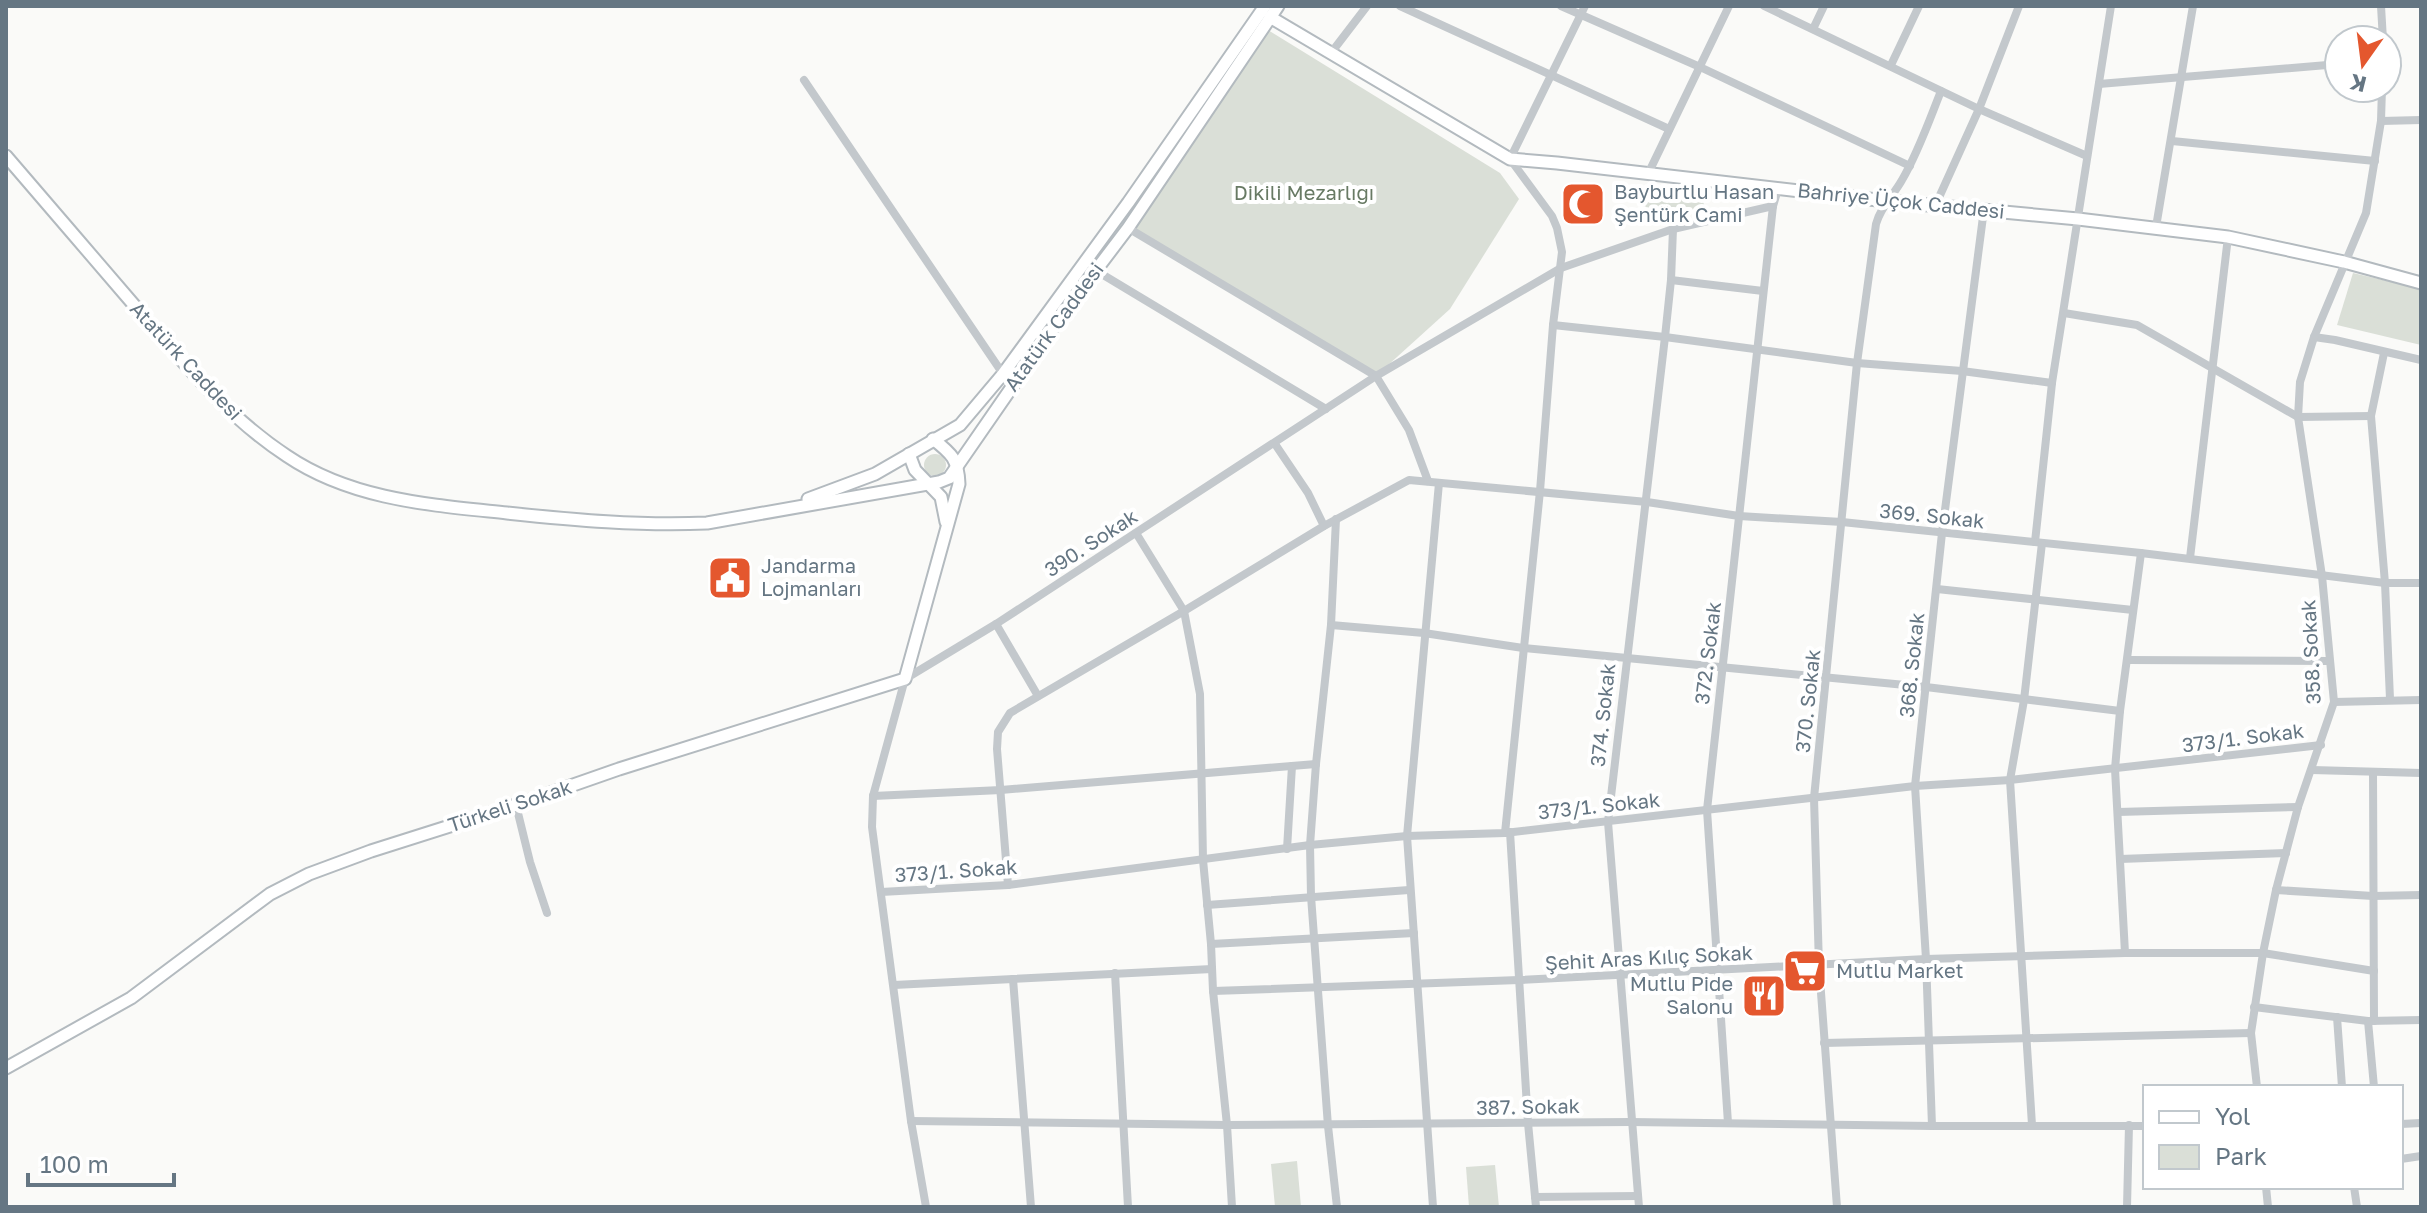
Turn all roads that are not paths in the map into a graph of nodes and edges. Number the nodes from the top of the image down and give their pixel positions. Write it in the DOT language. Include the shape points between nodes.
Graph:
graph roads {
  1 [pos="1278,6"];
  2 [pos="1367,6"];
  3 [pos="1400,6"];
  4 [pos="1561,6"];
  5 [pos="1585,6"];
  6 [pos="1729,6"];
  7 [pos="1764,6"];
  8 [pos="1824,6"];
  9 [pos="1919,6"];
  10 [pos="2019,6"];
  11 [pos="2111,6"];
  12 [pos="2193,6"];
  13 [pos="1263,10"];
  14 [pos="1580,15"];
  15 [pos="1813,29"];
  16 [pos="1331,53"];
  17 [pos="1891,65"];
  18 [pos="2323,65"];
  19 [pos="1700,67"];
  20 [pos="1551,76"];
  21 [pos="2183,78"];
  22 [pos="804,80"];
  23 [pos="2099,84"];
  24 [pos="1941,91"];
  25 [pos="2382,104"];
  26 [pos="1979,109"];
  27 [pos="2421,120"];
  28 [pos="2381,121"];
  29 [pos="1669,129"];
  30 [pos="2172,141"];
  31 [pos="6,156"];
  32 [pos="2087,156"];
  33 [pos="1510,159"];
  34 [pos="2375,161"];
  35 [pos="1910,166"];
  36 [pos="1648,174"];
  37 [pos="1778,189"];
  38 [pos="1886,201"];
  39 [pos="1936,204"];
  40 [pos="1773,206"];
  41 [pos="1984,209"];
  42 [pos="2078,219"];
  43 [pos="2156,227"];
  44 [pos="1128,228"];
  45 [pos="1673,229"];
  46 [pos="2228,237"];
  47 [pos="2344,262"];
  48 [pos="1561,268"];
  49 [pos="1095,270"];
  50 [pos="2420,279"];
  51 [pos="1671,280"];
  52 [pos="1763,291"];
  53 [pos="2064,313"];
  54 [pos="1553,325"];
  55 [pos="1665,337"];
  56 [pos="2314,337"];
  57 [pos="1757,350"];
  58 [pos="2384,353"];
  59 [pos="2421,360"];
  60 [pos="1857,363"];
  61 [pos="2212,370"];
  62 [pos="1962,371"];
  63 [pos="1003,374"];
  64 [pos="1376,376"];
  65 [pos="2052,383"];
  66 [pos="1326,409"];
  67 [pos="2371,416"];
  68 [pos="2298,417"];
  69 [pos="933,439"];
  70 [pos="1275,444"];
  71 [pos="909,454"];
  72 [pos="958,465"];
  73 [pos="1428,481"];
  74 [pos="1439,483"];
  75 [pos="927,484"];
  76 [pos="1540,491"];
  77 [pos="1647,502"];
  78 [pos="745,516"];
  79 [pos="1739,516"];
  80 [pos="1336,519"];
  81 [pos="1842,522"];
  82 [pos="1324,526"];
  83 [pos="947,527"];
  84 [pos="1136,533"];
  85 [pos="1942,533"];
  86 [pos="2038,543"];
  87 [pos="2141,553"];
  88 [pos="2190,558"];
  89 [pos="2322,576"];
  90 [pos="2385,583"];
  91 [pos="2421,583"];
  92 [pos="1937,589"];
  93 [pos="2035,601"];
  94 [pos="2133,610"];
  95 [pos="1184,611"];
  96 [pos="996,624"];
  97 [pos="1331,625"];
  98 [pos="1424,633"];
  99 [pos="1523,648"];
  100 [pos="1626,659"];
  101 [pos="2128,660"];
  102 [pos="2329,661"];
  103 [pos="1722,667"];
  104 [pos="1826,678"];
  105 [pos="905,679"];
  106 [pos="1926,687"];
  107 [pos="1038,696"];
  108 [pos="2390,699"];
  109 [pos="2024,700"];
  110 [pos="2421,700"];
  111 [pos="2334,702"];
  112 [pos="2120,711"];
  113 [pos="2321,745"];
  114 [pos="1316,764"];
  115 [pos="1292,766"];
  116 [pos="2115,769"];
  117 [pos="2312,770"];
  118 [pos="2373,772"];
  119 [pos="1201,773"];
  120 [pos="2421,773"];
  121 [pos="2010,780"];
  122 [pos="1915,786"];
  123 [pos="1001,790"];
  124 [pos="873,796"];
  125 [pos="1814,798"];
  126 [pos="516,805"];
  127 [pos="2298,807"];
  128 [pos="1707,810"];
  129 [pos="2118,812"];
  130 [pos="1608,822"];
  131 [pos="1508,832"];
  132 [pos="1407,836"];
  133 [pos="1310,845"];
  134 [pos="1287,849"];
  135 [pos="2286,853"];
  136 [pos="2120,859"];
  137 [pos="1203,860"];
  138 [pos="1008,885"];
  139 [pos="1409,890"];
  140 [pos="2276,890"];
  141 [pos="881,892"];
  142 [pos="2421,895"];
  143 [pos="1311,896"];
  144 [pos="2373,896"];
  145 [pos="1207,905"];
  146 [pos="547,913"];
  147 [pos="1414,933"];
  148 [pos="1315,937"];
  149 [pos="1211,944"];
  150 [pos="2125,953"];
  151 [pos="2263,953"];
  152 [pos="2020,956"];
  153 [pos="1926,959"];
  154 [pos="1819,966"];
  155 [pos="1212,969"];
  156 [pos="1718,970"];
  157 [pos="2374,971"];
  158 [pos="1115,973"];
  159 [pos="1619,974"];
  160 [pos="1013,979"];
  161 [pos="1519,980"];
  162 [pos="1418,984"];
  163 [pos="894,985"];
  164 [pos="1318,988"];
  165 [pos="1213,991"];
  166 [pos="2254,1007"];
  167 [pos="2337,1017"];
  168 [pos="2421,1020"];
  169 [pos="2371,1021"];
  170 [pos="2251,1033"];
  171 [pos="1927,1039"];
  172 [pos="2026,1039"];
  173 [pos="1824,1043"];
  174 [pos="6,1068"];
  175 [pos="2257,1085"];
  176 [pos="2342,1085"];
  177 [pos="2374,1085"];
  178 [pos="911,1121"];
  179 [pos="1631,1122"];
  180 [pos="1528,1123"];
  181 [pos="1728,1123"];
  182 [pos="1025,1124"];
  183 [pos="1123,1124"];
  184 [pos="1831,1124"];
  185 [pos="1227,1125"];
  186 [pos="1426,1125"];
  187 [pos="2032,1125"];
  188 [pos="2129,1125"];
  189 [pos="1328,1126"];
  190 [pos="1932,1126"];
  191 [pos="2143,1126"];
  192 [pos="1638,1196"];
  193 [pos="1535,1197"];
  194 [pos="926,1207"];
  195 [pos="1031,1207"];
  196 [pos="1128,1207"];
  197 [pos="1232,1207"];
  198 [pos="1337,1207"];
  199 [pos="1433,1207"];
  200 [pos="1536,1207"];
  201 [pos="1639,1207"];
  202 [pos="1837,1207"];
  203 [pos="2127,1207"];
  1 -- 13 [label="street, Atatürk Caddesi"];
  2 -- 16 [label="street"];
  3 -- 20 [label="street"];
  4 -- 14 [label="street"];
  5 -- 14 [label="street"];
  6 -- 19 [label="street"];
  7 -- 15 [label="street"];
  8 -- 15 [label="street"];
  9 -- 17 [label="street"];
  10 -- 26 [label="street"];
  11 -- 23 [label="street"];
  12 -- 21 [label="street"];
  13 -- 16 [label="street, Bahriye Üçok Caddesi"];
  13 -- 44 [label="street, Atatürk Caddesi"];
  13 -- 63 [label="street, Atatürk Caddesi"];
  14 -- 19 [label="street"];
  14 -- 20 [label="street"];
  15 -- 17 [label="street"];
  16 -- 33 [label="street, Bahriye Üçok Caddesi"];
  17 -- 24 [label="street"];
  18 -- 21 [label="street"];
  19 -- 29 [label="street"];
  19 -- 35 [label="street"];
  20 -- 29 [label="street"];
  20 -- 33 [label="street"];
  21 -- 23 [label="street"];
  21 -- 30 [label="street"];
  22 -- 63 [label="street"];
  23 -- 32 [label="street"];
  24 -- 26 [label="street"];
  24 -- 35 [label="street, 370. Sokak"];
  25 -- 28 [label="street, 358. Sokak"];
  26 -- 32 [label="street"];
  26 -- 39 [label="street"];
  27 -- 28 [label="street"];
  28 -- 34 [label="street, 358. Sokak"];
  29 -- 36 [label="street"];
  30 -- 34 [label="street"];
  30 -- 43 [label="street"];
  31 -- 78 [label="street, Atatürk Caddesi" via="216,398 259,436 318,473 388,498 547,517 669,524"];
  32 -- 42 [label="street"];
  33 -- 36 [label="street, Bahriye Üçok Caddesi"];
  33 -- 48 [label="street" via="1552,216 1561,241"];
  34 -- 47 [label="street, 358. Sokak" via="2366,213"];
  35 -- 38 [label="street, 370. Sokak"];
  36 -- 37 [label="street, Bahriye Üçok Caddesi"];
  37 -- 38 [label="street, Bahriye Üçok Caddesi"];
  37 -- 40 [label="street, 372. Sokak"];
  38 -- 39 [label="street, Bahriye Üçok Caddesi"];
  38 -- 60 [label="street, 370. Sokak" via="1876,224"];
  39 -- 41 [label="street, Bahriye Üçok Caddesi"];
  40 -- 45 [label="street, 390. Sokak"];
  40 -- 52 [label="street, 372. Sokak"];
  41 -- 42 [label="street, Bahriye Üçok Caddesi"];
  41 -- 62 [label="street, 368. Sokak"];
  42 -- 43 [label="street, Bahriye Üçok Caddesi"];
  42 -- 53 [label="street"];
  43 -- 46 [label="street, Bahriye Üçok Caddesi"];
  44 -- 49 [label="street, Atatürk Caddesi"];
  44 -- 64 [label="street"];
  45 -- 48 [label="street, 390. Sokak"];
  45 -- 51 [label="street, 374. Sokak"];
  46 -- 47 [label="street, Bahriye Üçok Caddesi"];
  46 -- 61 [label="street"];
  47 -- 50 [label="street, Bahriye Üçok Caddesi"];
  47 -- 56 [label="street, 358. Sokak"];
  48 -- 54 [label="street"];
  48 -- 64 [label="street, 390. Sokak"];
  49 -- 66 [label="street"];
  49 -- 72 [label="street, Atatürk Caddesi"];
  51 -- 52 [label="street"];
  51 -- 55 [label="street, 374. Sokak"];
  52 -- 57 [label="street, 372. Sokak"];
  53 -- 61 [label="street" via="2137,325"];
  53 -- 65 [label="street"];
  54 -- 55 [label="street"];
  54 -- 76 [label="street"];
  55 -- 57 [label="street"];
  55 -- 77 [label="street, 374. Sokak"];
  56 -- 58 [label="street"];
  56 -- 68 [label="street, 358. Sokak" via="2300,382"];
  57 -- 60 [label="street"];
  57 -- 79 [label="street, 372. Sokak"];
  58 -- 59 [label="street"];
  58 -- 67 [label="street"];
  60 -- 62 [label="street"];
  60 -- 81 [label="street, 370. Sokak"];
  61 -- 68 [label="street"];
  61 -- 88 [label="street"];
  62 -- 65 [label="street"];
  62 -- 85 [label="street, 368. Sokak"];
  63 -- 69 [label="street, Atatürk Caddesi" via="960,425"];
  64 -- 66 [label="street, 390. Sokak"];
  64 -- 73 [label="street" via="1409,430"];
  65 -- 86 [label="street"];
  66 -- 70 [label="street, 390. Sokak"];
  67 -- 68 [label="street"];
  67 -- 90 [label="street"];
  68 -- 89 [label="street, 358. Sokak"];
  69 -- 71 [label="street, Atatürk Caddesi"];
  69 -- 72 [label="street"];
  70 -- 82 [label="street"];
  70 -- 84 [label="street, 390. Sokak"];
  71 -- 75 [label="street"];
  71 -- 78 [label="street, Atatürk Caddesi" via="875,474 801,502"];
  72 -- 75 [label="street, Atatürk Caddesi" via="949,478"];
  72 -- 83 [label="street" via="959,484"];
  73 -- 74 [label="street, 369. Sokak"];
  73 -- 80 [label="street" via="1409,480"];
  74 -- 76 [label="street, 369. Sokak"];
  74 -- 98 [label="street"];
  75 -- 78 [label="street, Atatürk Caddesi"];
  75 -- 83 [label="street" via="941,497"];
  76 -- 77 [label="street, 369. Sokak"];
  76 -- 99 [label="street"];
  77 -- 79 [label="street, 369. Sokak"];
  77 -- 100 [label="street, 374. Sokak"];
  79 -- 81 [label="street, 369. Sokak"];
  79 -- 103 [label="street, 372. Sokak"];
  80 -- 82 [label="street"];
  80 -- 97 [label="street"];
  81 -- 85 [label="street, 369. Sokak"];
  81 -- 104 [label="street, 370. Sokak"];
  82 -- 95 [label="street"];
  83 -- 105 [label="street"];
  84 -- 95 [label="street"];
  84 -- 96 [label="street, 390. Sokak"];
  85 -- 86 [label="street, 369. Sokak"];
  85 -- 92 [label="street, 368. Sokak"];
  86 -- 87 [label="street, 369. Sokak"];
  86 -- 93 [label="street"];
  87 -- 88 [label="street, 369. Sokak"];
  87 -- 94 [label="street"];
  88 -- 89 [label="street, 369. Sokak"];
  89 -- 90 [label="street, 369. Sokak"];
  89 -- 102 [label="street, 358. Sokak"];
  90 -- 91 [label="street, 369. Sokak"];
  90 -- 108 [label="street"];
  92 -- 93 [label="street"];
  92 -- 106 [label="street, 368. Sokak"];
  93 -- 94 [label="street"];
  93 -- 109 [label="street"];
  94 -- 101 [label="street"];
  95 -- 107 [label="street"];
  95 -- 119 [label="street" via="1200,694"];
  96 -- 105 [label="street, 390. Sokak"];
  96 -- 107 [label="street"];
  97 -- 98 [label="street"];
  97 -- 114 [label="street"];
  98 -- 99 [label="street"];
  98 -- 132 [label="street"];
  99 -- 100 [label="street"];
  99 -- 131 [label="street"];
  100 -- 103 [label="street"];
  100 -- 130 [label="street, 374. Sokak"];
  101 -- 102 [label="street"];
  101 -- 112 [label="street"];
  102 -- 111 [label="street, 358. Sokak"];
  103 -- 104 [label="street"];
  103 -- 128 [label="street, 372. Sokak"];
  104 -- 106 [label="street"];
  104 -- 125 [label="street, 370. Sokak"];
  105 -- 124 [label="street"];
  105 -- 126 [label="street, Türkeli Sokak"];
  106 -- 109 [label="street"];
  106 -- 122 [label="street, 368. Sokak"];
  107 -- 123 [label="street" via="1010,713 998,732"];
  108 -- 110 [label="street"];
  108 -- 111 [label="street"];
  109 -- 112 [label="street"];
  109 -- 121 [label="street"];
  111 -- 113 [label="street, 358. Sokak"];
  112 -- 116 [label="street"];
  113 -- 116 [label="street, 373/1. Sokak"];
  113 -- 117 [label="street, 358. Sokak"];
  114 -- 115 [label="street"];
  114 -- 133 [label="street"];
  115 -- 119 [label="street"];
  115 -- 134 [label="street"];
  116 -- 121 [label="street, 373/1. Sokak"];
  116 -- 129 [label="street"];
  117 -- 118 [label="street"];
  117 -- 127 [label="street, 358. Sokak"];
  118 -- 120 [label="street"];
  118 -- 144 [label="street"];
  119 -- 123 [label="street"];
  119 -- 137 [label="street"];
  121 -- 122 [label="street, 373/1. Sokak"];
  121 -- 152 [label="street"];
  122 -- 125 [label="street, 373/1. Sokak"];
  122 -- 153 [label="street, 368. Sokak"];
  123 -- 124 [label="street"];
  123 -- 138 [label="street"];
  124 -- 141 [label="street"];
  125 -- 128 [label="street, 373/1. Sokak"];
  125 -- 154 [label="street, 370. Sokak"];
  126 -- 146 [label="street"];
  126 -- 174 [label="street, Türkeli Sokak" via="371,851 270,894 131,998"];
  127 -- 129 [label="street"];
  127 -- 135 [label="street, 358. Sokak"];
  128 -- 130 [label="street, 373/1. Sokak"];
  128 -- 156 [label="street, 372. Sokak"];
  129 -- 136 [label="street"];
  130 -- 131 [label="street, 373/1. Sokak"];
  130 -- 159 [label="street, 374. Sokak"];
  131 -- 132 [label="street, 373/1. Sokak"];
  131 -- 161 [label="street"];
  132 -- 133 [label="street, 373/1. Sokak"];
  132 -- 139 [label="street"];
  133 -- 134 [label="street, 373/1. Sokak"];
  133 -- 143 [label="street"];
  134 -- 137 [label="street, 373/1. Sokak"];
  135 -- 136 [label="street"];
  135 -- 140 [label="street, 358. Sokak"];
  136 -- 150 [label="street"];
  137 -- 138 [label="street, 373/1. Sokak"];
  137 -- 145 [label="street"];
  138 -- 141 [label="street, 373/1. Sokak"];
  139 -- 143 [label="street"];
  139 -- 147 [label="street"];
  140 -- 144 [label="street"];
  140 -- 151 [label="street, 358. Sokak"];
  141 -- 163 [label="street"];
  142 -- 144 [label="street"];
  143 -- 145 [label="street"];
  143 -- 148 [label="street"];
  144 -- 157 [label="street"];
  145 -- 149 [label="street"];
  147 -- 148 [label="street"];
  147 -- 162 [label="street"];
  148 -- 149 [label="street"];
  148 -- 164 [label="street"];
  149 -- 155 [label="street"];
  150 -- 151 [label="street, Şehit Aras Kılıç Sokak"];
  150 -- 152 [label="street, Şehit Aras Kılıç Sokak"];
  151 -- 157 [label="street, Şehit Aras Kılıç Sokak"];
  151 -- 166 [label="street, 358. Sokak"];
  152 -- 153 [label="street, Şehit Aras Kılıç Sokak"];
  152 -- 172 [label="street"];
  153 -- 154 [label="street, Şehit Aras Kılıç Sokak"];
  153 -- 171 [label="street, 368. Sokak"];
  154 -- 156 [label="street, Şehit Aras Kılıç Sokak"];
  154 -- 173 [label="street, 370. Sokak"];
  155 -- 158 [label="street"];
  155 -- 165 [label="street"];
  156 -- 159 [label="street, Şehit Aras Kılıç Sokak"];
  156 -- 181 [label="street, 372. Sokak"];
  157 -- 169 [label="street"];
  158 -- 160 [label="street"];
  158 -- 183 [label="street"];
  159 -- 161 [label="street, Şehit Aras Kılıç Sokak"];
  159 -- 179 [label="street, 374. Sokak"];
  160 -- 163 [label="street"];
  160 -- 182 [label="street"];
  161 -- 162 [label="street, Şehit Aras Kılıç Sokak"];
  161 -- 180 [label="street"];
  162 -- 164 [label="street, Şehit Aras Kılıç Sokak"];
  162 -- 186 [label="street"];
  163 -- 178 [label="street"];
  164 -- 165 [label="street, Şehit Aras Kılıç Sokak"];
  164 -- 189 [label="street"];
  165 -- 185 [label="street"];
  166 -- 167 [label="street"];
  166 -- 170 [label="street, 358. Sokak"];
  167 -- 169 [label="street"];
  167 -- 176 [label="street"];
  168 -- 169 [label="street"];
  169 -- 177 [label="street"];
  170 -- 172 [label="street"];
  170 -- 175 [label="street, 358. Sokak"];
  171 -- 172 [label="street"];
  171 -- 173 [label="street"];
  171 -- 190 [label="street, 368. Sokak"];
  172 -- 187 [label="street"];
  173 -- 184 [label="street, 370. Sokak"];
  178 -- 182 [label="street, 387. Sokak"];
  178 -- 194 [label="street"];
  179 -- 180 [label="street, 387. Sokak"];
  179 -- 181 [label="street, 387. Sokak"];
  179 -- 192 [label="street, 374. Sokak"];
  180 -- 186 [label="street, 387. Sokak"];
  180 -- 193 [label="street"];
  181 -- 184 [label="street, 387. Sokak"];
  182 -- 183 [label="street, 387. Sokak"];
  182 -- 195 [label="street"];
  183 -- 185 [label="street, 387. Sokak"];
  183 -- 196 [label="street"];
  184 -- 190 [label="street, 387. Sokak"];
  184 -- 202 [label="street, 370. Sokak"];
  185 -- 189 [label="street, 387. Sokak"];
  185 -- 197 [label="street"];
  186 -- 189 [label="street, 387. Sokak"];
  186 -- 199 [label="street"];
  187 -- 188 [label="street, 387. Sokak"];
  187 -- 190 [label="street, 387. Sokak"];
  188 -- 191 [label="street, 387. Sokak"];
  188 -- 203 [label="street"];
  189 -- 198 [label="street"];
  192 -- 193 [label="street"];
  192 -- 201 [label="street, 374. Sokak"];
  193 -- 200 [label="street"];
}
